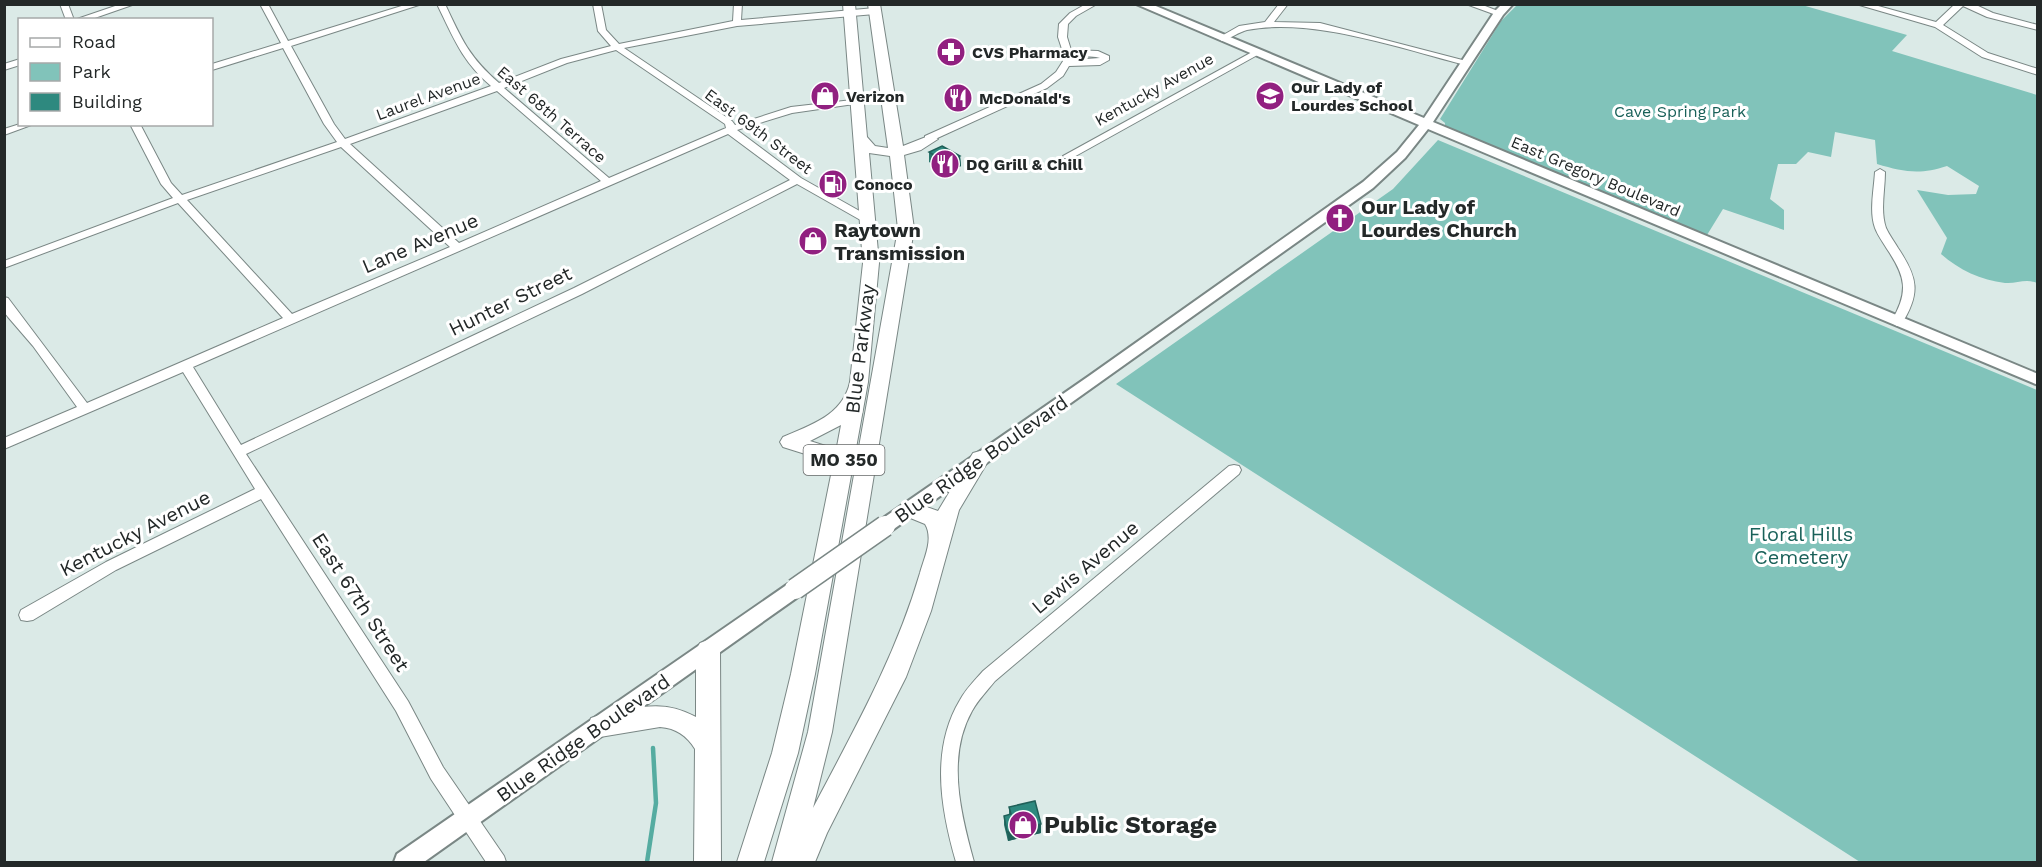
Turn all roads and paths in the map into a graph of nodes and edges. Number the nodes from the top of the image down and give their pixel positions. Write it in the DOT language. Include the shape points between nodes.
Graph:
graph roads {
  1 [pos="63,4"];
  2 [pos="131,4"];
  3 [pos="264,4"];
  4 [pos="417,4"];
  5 [pos="441,4"];
  6 [pos="597,4"];
  7 [pos="738,4"];
  8 [pos="1093,4"];
  9 [pos="1141,4"];
  10 [pos="1284,4"];
  11 [pos="1470,4"];
  12 [pos="1508,4"];
  13 [pos="1860,4"];
  14 [pos="1960,4"];
  15 [pos="1966,4"];
  16 [pos="853,7"];
  17 [pos="874,10"];
  18 [pos="1499,13"];
  19 [pos="69,18"];
  20 [pos="85,18"];
  21 [pos="737,23"];
  22 [pos="1268,24"];
  23 [pos="1938,24"];
  24 [pos="2037,28"];
  25 [pos="1222,39"];
  26 [pos="285,44"];
  27 [pos="617,47"];
  28 [pos="1067,52"];
  29 [pos="1257,53"];
  30 [pos="1466,62"];
  31 [pos="1068,63"];
  32 [pos="213,67"];
  33 [pos="2037,72"];
  34 [pos="497,87"];
  35 [pos="858,101"];
  36 [pos="1426,124"];
  37 [pos="22,126"];
  38 [pos="136,126"];
  39 [pos="731,129"];
  40 [pos="4,132"];
  41 [pos="861,138"];
  42 [pos="930,139"];
  43 [pos="342,142"];
  44 [pos="897,154"];
  45 [pos="1068,156"];
  46 [pos="864,163"];
  47 [pos="1880,172"];
  48 [pos="796,180"];
  49 [pos="609,183"];
  50 [pos="180,199"];
  51 [pos="868,220"];
  52 [pos="458,248"];
  53 [pos="4,265"];
  54 [pos="4,301"];
  55 [pos="291,320"];
  56 [pos="1897,322"];
  57 [pos="186,366"];
  58 [pos="2037,380"];
  59 [pos="856,398"];
  60 [pos="85,409"];
  61 [pos="4,444"];
  62 [pos="238,452"];
  63 [pos="980,458"];
  64 [pos="1234,470"];
  65 [pos="841,474"];
  66 [pos="264,491"];
  67 [pos="910,509"];
  68 [pos="938,544"];
  69 [pos="27,615"];
  70 [pos="708,650"];
  71 [pos="600,726"];
  72 [pos="708,747"];
  73 [pos="467,819"];
  74 [pos="405,862"];
  75 [pos="497,862"];
  76 [pos="708,862"];
  77 [pos="750,862"];
  78 [pos="786,862"];
  79 [pos="802,862"];
  80 [pos="965,862"];
  1 -- 19 [label="street"];
  2 -- 20 [label="street"];
  3 -- 26 [label="street"];
  4 -- 26 [label="street"];
  5 -- 34 [label="street, East 68th Terrace" via="465,54"];
  6 -- 27 [label="street, East 69th Street" via="602,31"];
  7 -- 21 [label="street"];
  8 -- 28 [label="street" via="1063,23 1060,34"];
  9 -- 25 [label="main road, East Gregory Boulevard"];
  10 -- 22 [label="street"];
  11 -- 18 [label="street"];
  12 -- 18 [label="main road, Blue Ridge Boulevard"];
  13 -- 23 [label="street"];
  14 -- 23 [label="street"];
  15 -- 24 [label="street"];
  16 -- 17 [label="highway"];
  16 -- 21 [label="street, Laurel Avenue"];
  16 -- 35 [label="highway, Blue Parkway / MO 350"];
  17 -- 44 [label="highway, Blue Parkway / MO 350"];
  18 -- 30 [label="main road, Blue Ridge Boulevard"];
  21 -- 27 [label="street, Laurel Avenue"];
  22 -- 25 [label="street" via="1242,28"];
  22 -- 30 [label="street" via="1320,26"];
  23 -- 33 [label="street" via="1985,55"];
  25 -- 29 [label="main road, East Gregory Boulevard"];
  26 -- 32 [label="street"];
  26 -- 43 [label="street"];
  27 -- 34 [label="street, Laurel Avenue" via="564,61"];
  27 -- 39 [label="street, East 69th Street" via="729,123"];
  28 -- 31 [label="street"];
  28 -- 31 [label="street" via="1106,58 1100,62"];
  29 -- 36 [label="main road, East Gregory Boulevard"];
  29 -- 45 [label="street, Kentucky Avenue"];
  30 -- 36 [label="main road, Blue Ridge Boulevard"];
  31 -- 42 [label="street" via="1060,75 1044,86"];
  34 -- 43 [label="street, Laurel Avenue"];
  34 -- 49 [label="street, East 68th Terrace"];
  35 -- 39 [label="street, Lane Avenue" via="791,110"];
  35 -- 41 [label="highway, Blue Parkway / MO 350"];
  36 -- 56 [label="main road, East Gregory Boulevard"];
  36 -- 63 [label="main road, Blue Ridge Boulevard" via="1401,155 1368,185"];
  37 -- 40 [label="street"];
  38 -- 50 [label="street" via="166,184"];
  39 -- 48 [label="street, East 69th Street"];
  39 -- 49 [label="street, Lane Avenue"];
  41 -- 44 [label="highway" via="870,149"];
  41 -- 46 [label="highway, Blue Parkway / MO 350"];
  42 -- 44 [label="highway"];
  43 -- 50 [label="street, Laurel Avenue"];
  43 -- 52 [label="street"];
  44 -- 46 [label="highway"];
  44 -- 78 [label="highway, Blue Parkway / MO 350" via="906,229 820,732"];
  46 -- 51 [label="highway, Blue Parkway / MO 350"];
  47 -- 56 [label="street" via="1879,223 1905,266 1911,287 1908,306"];
  48 -- 51 [label="street, East 69th Street"];
  48 -- 62 [label="street, Hunter Street" via="578,291"];
  49 -- 52 [label="street, Lane Avenue"];
  50 -- 53 [label="street, Laurel Avenue"];
  50 -- 55 [label="street"];
  51 -- 59 [label="highway, Blue Parkway / MO 350" via="872,263"];
  52 -- 55 [label="street, Lane Avenue"];
  54 -- 60 [label="street"];
  55 -- 57 [label="street, Lane Avenue"];
  56 -- 58 [label="main road, East Gregory Boulevard"];
  57 -- 60 [label="street, Lane Avenue"];
  57 -- 62 [label="street, East 67th Street"];
  59 -- 65 [label="highway, Blue Parkway / MO 350"];
  59 -- 65 [label="highway" via="831,424 790,442 825,453"];
  60 -- 61 [label="street, Lane Avenue"];
  62 -- 66 [label="street, East 67th Street"];
  63 -- 67 [label="main road, Blue Ridge Boulevard"];
  63 -- 68 [label="highway" via="954,498"];
  64 -- 80 [label="street, Lewis Avenue" via="989,676 969,701 948,766 953,818"];
  65 -- 77 [label="highway, Blue Parkway / MO 350" via="785,753"];
  66 -- 69 [label="street, Kentucky Avenue" via="111,566"];
  66 -- 73 [label="street, East 67th Street" via="402,706 437,773"];
  67 -- 68 [label="highway" via="935,520 940,532"];
  67 -- 70 [label="main road, Blue Ridge Boulevard, bridge"];
  68 -- 79 [label="highway" via="920,611 898,668"];
  70 -- 71 [label="main road, Blue Ridge Boulevard"];
  70 -- 72 [label="highway"];
  71 -- 72 [label="highway" via="640,718 673,717 697,730"];
  71 -- 73 [label="main road, Blue Ridge Boulevard"];
  72 -- 76 [label="highway"];
  73 -- 74 [label="main road, Blue Ridge Boulevard"];
  73 -- 75 [label="street, East 67th Street"];
}
